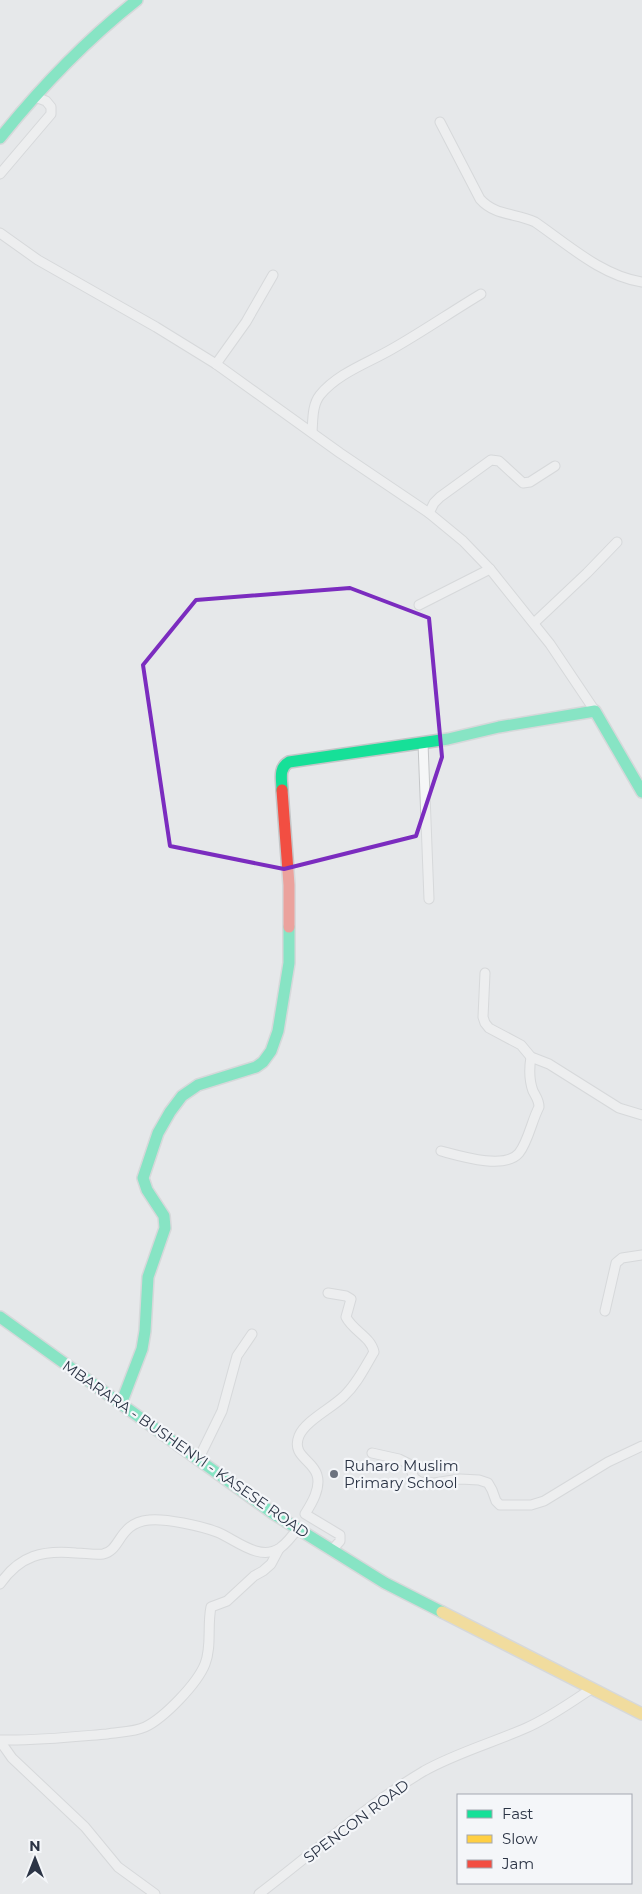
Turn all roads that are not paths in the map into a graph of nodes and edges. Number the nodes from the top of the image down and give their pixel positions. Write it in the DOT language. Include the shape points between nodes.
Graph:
graph roads {
  1 [pos="125,0"];
  2 [pos="137,0"];
  3 [pos="36,97"];
  4 [pos="440,122"];
  5 [pos="0,125"];
  6 [pos="0,138"];
  7 [pos="0,174"];
  8 [pos="0,234"];
  9 [pos="273,275"];
  10 [pos="642,282"];
  11 [pos="481,294"];
  12 [pos="216,364"];
  13 [pos="312,432"];
  14 [pos="555,466"];
  15 [pos="429,513"];
  16 [pos="616,542"];
  17 [pos="490,569"];
  18 [pos="420,605"];
  19 [pos="534,623"];
  20 [pos="594,711"];
  21 [pos="423,743"];
  22 [pos="642,792"];
  23 [pos="429,899"];
  24 [pos="485,973"];
  25 [pos="531,1057"];
  26 [pos="642,1115"];
  27 [pos="441,1150"];
  28 [pos="642,1255"];
  29 [pos="328,1293"];
  30 [pos="605,1310"];
  31 [pos="0,1317"];
  32 [pos="252,1334"];
  33 [pos="121,1404"];
  34 [pos="642,1446"];
  35 [pos="372,1453"];
  36 [pos="198,1460"];
  37 [pos="298,1528"];
  38 [pos="279,1549"];
  39 [pos="332,1550"];
  40 [pos="0,1584"];
  41 [pos="591,1689"];
  42 [pos="642,1714"];
  43 [pos="0,1740"];
  44 [pos="155,1894"];
  45 [pos="259,1894"];
  1 -- 5 [label="main road" via="67,51"];
  2 -- 3 [label="main road" via="74,55"];
  3 -- 6 [label="main road"];
  3 -- 7 [label="street" via="46,101 51,107 51,114"];
  4 -- 10 [label="street" via="480,199 489,208 535,222 588,259 626,279"];
  8 -- 12 [label="street" via="38,260"];
  9 -- 12 [label="street" via="246,322"];
  11 -- 13 [label="street" via="330,386 317,400"];
  12 -- 13 [label="street"];
  13 -- 15 [label="street"];
  14 -- 15 [label="street" via="523,483 499,461 491,460 440,497"];
  15 -- 17 [label="street" via="464,541"];
  16 -- 19 [label="street"];
  17 -- 18 [label="street"];
  17 -- 19 [label="street"];
  19 -- 20 [label="street"];
  20 -- 21 [label="main road"];
  20 -- 22 [label="main road"];
  21 -- 23 [label="street"];
  21 -- 33 [label="main road" via="289,762 282,767 289,885 289,963 278,1030 271,1051 263,1062 234,1076 198,1085 182,1096 158,1133 143,1178 163,1212 165,1231 149,1270 145,1332"];
  24 -- 25 [label="street" via="482,1017 485,1023 521,1044"];
  25 -- 26 [label="street" via="549,1064 619,1108"];
  25 -- 27 [label="street" via="530,1078 539,1107 518,1154 510,1160 490,1161"];
  28 -- 30 [label="street" via="622,1258 616,1263"];
  29 -- 39 [label="street" via="351,1299 346,1317 349,1324 371,1344 374,1352 344,1396 305,1426 297,1441 297,1449 317,1473 318,1482 305,1514 340,1534 340,1540"];
  31 -- 33 [label="main road, MBARARA - BUSHENYI - KASESE ROAD"];
  32 -- 36 [label="street" via="237,1356 222,1411"];
  33 -- 36 [label="main road, MBARARA - BUSHENYI - KASESE ROAD"];
  34 -- 35 [label="street" via="608,1462 544,1501 531,1505 500,1505 488,1483 479,1480 420,1482 414,1478 409,1464"];
  36 -- 37 [label="main road, MBARARA - BUSHENYI - KASESE ROAD"];
  37 -- 38 [label="street"];
  37 -- 39 [label="main road, MBARARA - BUSHENYI - KASESE ROAD"];
  38 -- 40 [label="street" via="249,1550 217,1532 151,1520 127,1528 107,1553 42,1553 22,1561"];
  38 -- 43 [label="street" via="263,1571 227,1601 211,1608 209,1651 205,1665 181,1697 154,1722 125,1732"];
  39 -- 41 [label="main road, MBARARA - BUSHENYI - KASESE ROAD" via="386,1583"];
  41 -- 42 [label="main road, MBARARA - BUSHENYI - KASESE ROAD"];
  41 -- 45 [label="street, SPENCON ROAD" via="527,1728 456,1755 422,1773 363,1812"];
  43 -- 44 [label="street" via="12,1758 85,1827 118,1867"];
}
